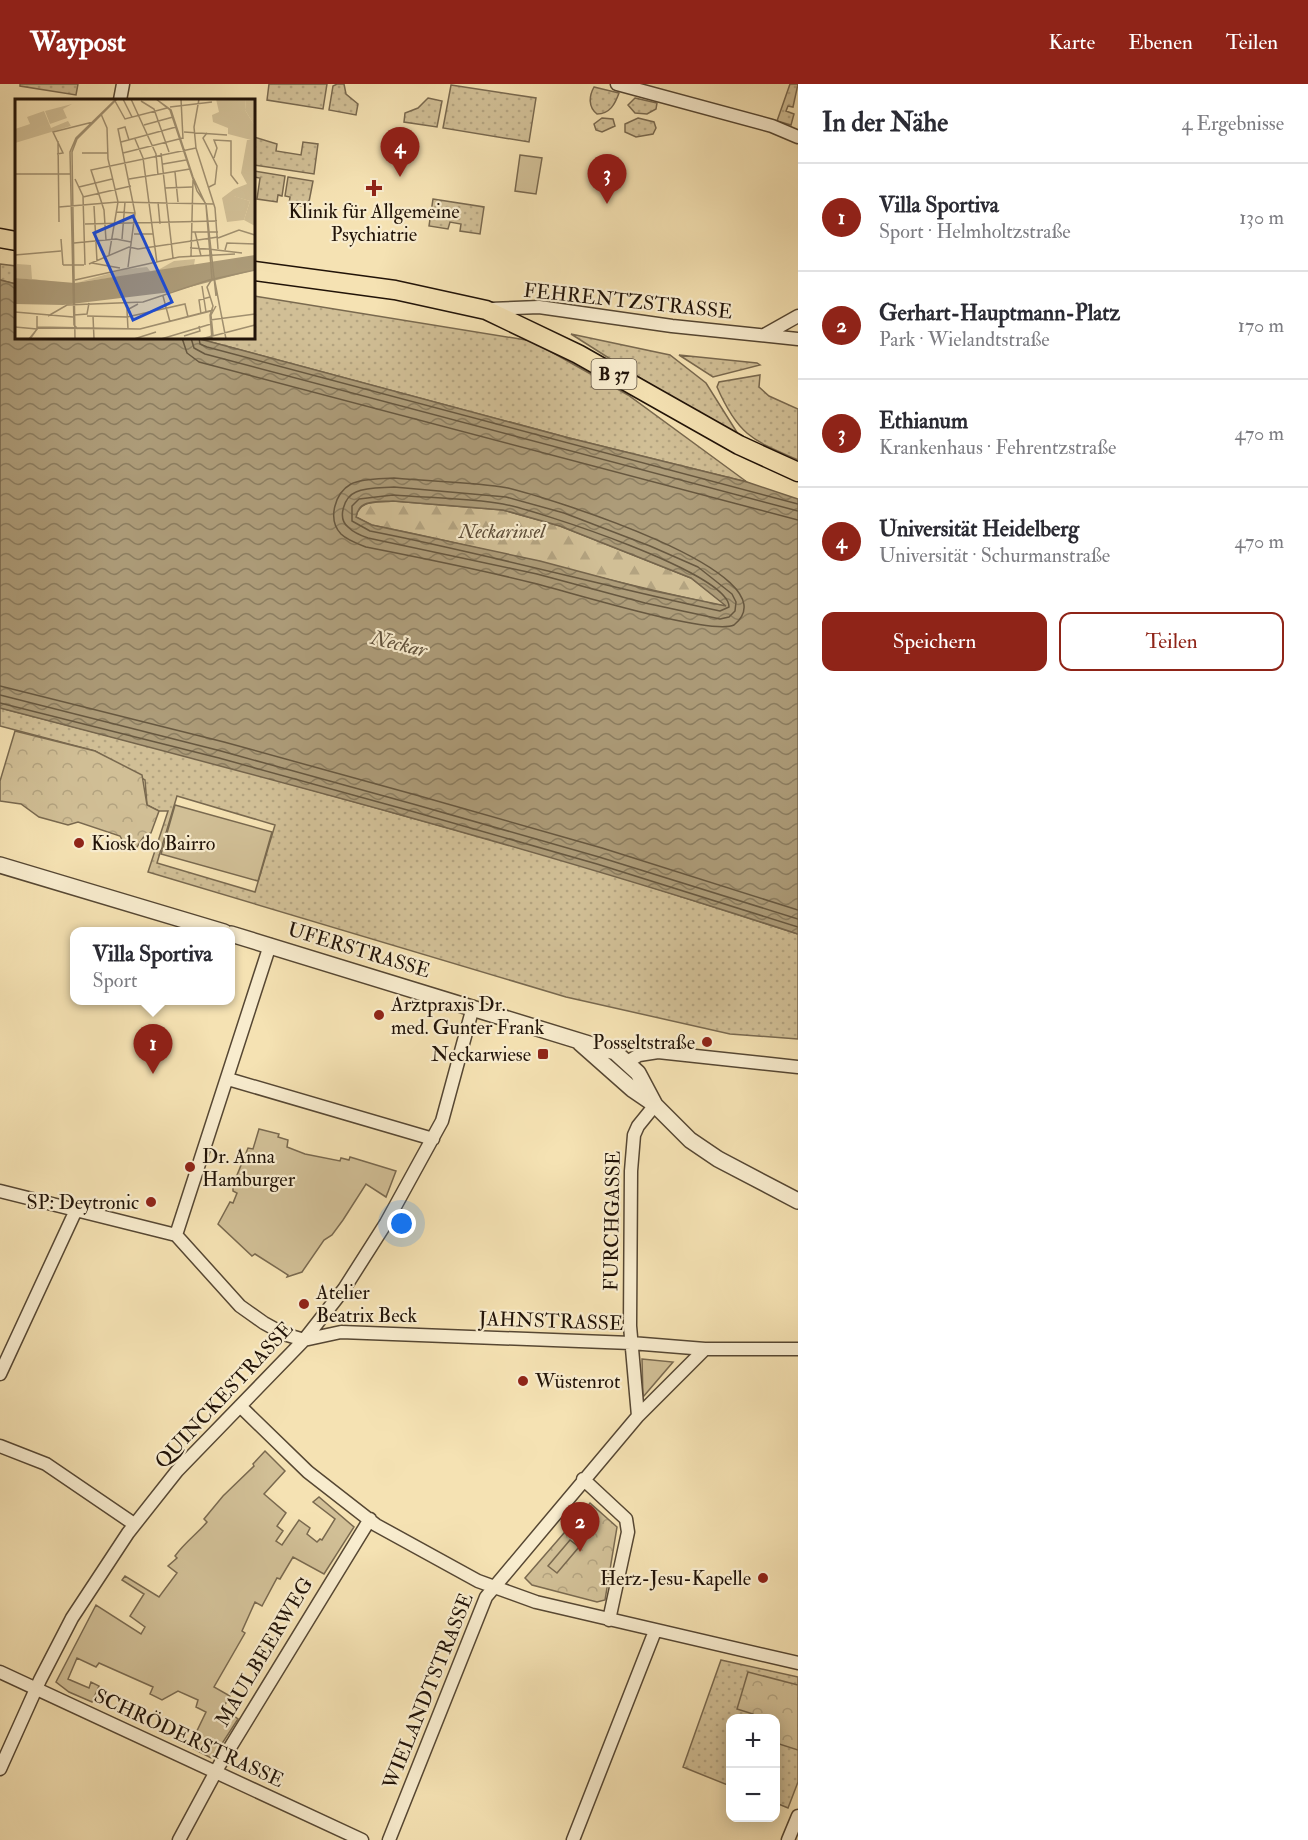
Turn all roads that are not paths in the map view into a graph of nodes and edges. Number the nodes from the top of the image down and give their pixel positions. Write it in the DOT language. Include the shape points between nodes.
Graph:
graph roads {
  1 [pos="123,84"];
  2 [pos="617,84"];
  3 [pos="120,99"];
  4 [pos="798,137"];
  5 [pos="0,238"];
  6 [pos="15,241"];
  7 [pos="255,271"];
  8 [pos="486,309"];
  9 [pos="798,316"];
  10 [pos="766,334"];
  11 [pos="798,339"];
  12 [pos="798,472"];
  13 [pos="0,865"];
  14 [pos="207,927"];
  15 [pos="235,935"];
  16 [pos="270,945"];
  17 [pos="473,1007"];
  18 [pos="578,1041"];
  19 [pos="627,1062"];
  20 [pos="798,1067"];
  21 [pos="228,1079"];
  22 [pos="655,1105"];
  23 [pos="433,1139"];
  24 [pos="0,1191"];
  25 [pos="798,1201"];
  26 [pos="76,1210"];
  27 [pos="176,1235"];
  28 [pos="304,1340"];
  29 [pos="631,1343"];
  30 [pos="705,1349"];
  31 [pos="798,1349"];
  32 [pos="0,1374"];
  33 [pos="240,1406"];
  34 [pos="638,1416"];
  35 [pos="0,1446"];
  36 [pos="583,1479"];
  37 [pos="370,1519"];
  38 [pos="134,1524"];
  39 [pos="494,1587"];
  40 [pos="609,1620"];
  41 [pos="655,1631"];
  42 [pos="798,1663"];
  43 [pos="0,1672"];
  44 [pos="36,1688"];
  45 [pos="0,1769"];
  46 [pos="216,1772"];
  47 [pos="798,1816"];
  48 [pos="179,1840"];
  49 [pos="362,1840"];
  50 [pos="389,1840"];
  51 [pos="573,1840"];
  52 [pos="788,1840"];
  1 -- 3 [label="street"];
  2 -- 4 [label="street" via="772,126"];
  5 -- 6 [label="main road"];
  7 -- 8 [label="main road, B 37" via="394,290"];
  8 -- 10 [label="street, FEHRENTZSTRASSE" via="539,307 672,326"];
  8 -- 12 [label="main road, B 37" via="578,354 739,445"];
  9 -- 10 [label="street"];
  10 -- 11 [label="street, FEHRENTZSTRASSE"];
  13 -- 14 [label="street"];
  15 -- 16 [label="street, UFERSTRASSE"];
  16 -- 17 [label="street, UFERSTRASSE"];
  16 -- 21 [label="street"];
  17 -- 18 [label="street, UFERSTRASSE"];
  17 -- 23 [label="street, QUINCKESTRASSE" via="442,1121"];
  18 -- 19 [label="street, UFERSTRASSE" via="603,1048"];
  18 -- 22 [label="street, UFERSTRASSE"];
  19 -- 20 [label="street" via="658,1052"];
  19 -- 22 [label="street"];
  21 -- 23 [label="street"];
  21 -- 27 [label="street"];
  22 -- 25 [label="street" via="703,1150"];
  22 -- 29 [label="street, FURCHGASSE" via="638,1126 632,1144"];
  23 -- 28 [label="street, QUINCKESTRASSE" via="380,1233 344,1289"];
  24 -- 26 [label="street"];
  26 -- 27 [label="street"];
  26 -- 32 [label="street"];
  27 -- 28 [label="street" via="240,1306 284,1334"];
  28 -- 29 [label="street, JAHNSTRASSE" via="341,1332"];
  28 -- 33 [label="street, QUINCKESTRASSE"];
  29 -- 30 [label="street, JAHNSTRASSE"];
  29 -- 34 [label="street, FURCHGASSE"];
  30 -- 31 [label="street, JAHNSTRASSE"];
  30 -- 34 [label="street, WIELANDTSTRASSE"];
  33 -- 37 [label="street" via="308,1472"];
  33 -- 38 [label="street, QUINCKESTRASSE" via="177,1471"];
  34 -- 36 [label="street, WIELANDTSTRASSE"];
  35 -- 38 [label="street" via="46,1464"];
  36 -- 39 [label="street, WIELANDTSTRASSE"];
  36 -- 40 [label="street" via="626,1519 628,1532"];
  37 -- 39 [label="street" via="448,1566"];
  37 -- 46 [label="street, MAULBEERWEG"];
  38 -- 44 [label="street, QUINCKESTRASSE" via="92,1584"];
  39 -- 40 [label="street"];
  39 -- 50 [label="street, WIELANDTSTRASSE" via="486,1597"];
  40 -- 41 [label="street"];
  41 -- 42 [label="street"];
  41 -- 51 [label="street"];
  43 -- 44 [label="street, SCHRÖDERSTRASSE"];
  44 -- 45 [label="street, QUINCKESTRASSE"];
  44 -- 46 [label="street, SCHRÖDERSTRASSE"];
  46 -- 48 [label="street, MAULBEERWEG"];
  46 -- 49 [label="street, SCHRÖDERSTRASSE"];
  47 -- 52 [label="street"];
}
